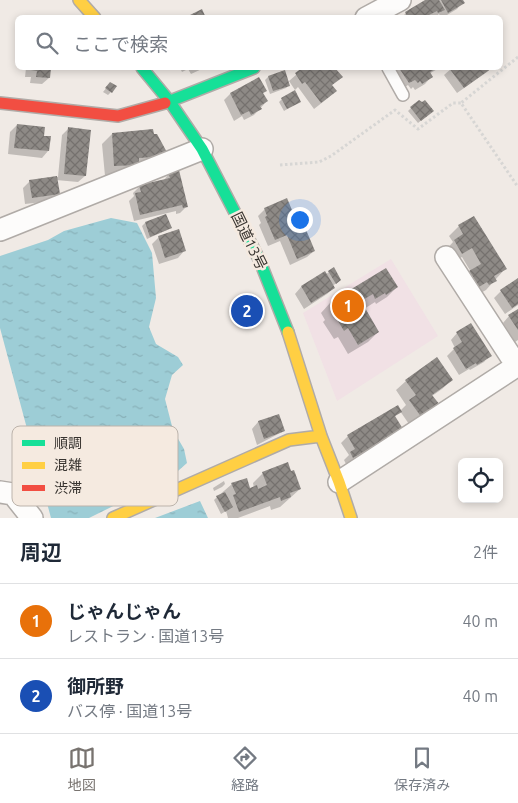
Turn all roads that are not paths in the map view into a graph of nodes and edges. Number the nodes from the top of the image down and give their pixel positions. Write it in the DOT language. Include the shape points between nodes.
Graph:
graph roads {
  1 [pos="79,0"];
  2 [pos="400,0"];
  3 [pos="92,15"];
  4 [pos="374,15"];
  5 [pos="144,70"];
  6 [pos="249,70"];
  7 [pos="389,70"];
  8 [pos="403,94"];
  9 [pos="170,102"];
  10 [pos="0,103"];
  11 [pos="202,149"];
  12 [pos="0,230"];
  13 [pos="446,257"];
  14 [pos="517,365"];
  15 [pos="321,436"];
  16 [pos="339,482"];
  17 [pos="178,489"];
  18 [pos="22,506"];
  19 [pos="139,506"];
  20 [pos="32,518"];
  21 [pos="112,518"];
  22 [pos="351,518"];
  1 -- 3 [label="main road"];
  2 -- 4 [label="street"];
  5 -- 9 [label="main road, 国道13号"];
  6 -- 9 [label="main road"];
  7 -- 8 [label="lane"];
  9 -- 10 [label="main road" via="118,116"];
  9 -- 11 [label="main road, 国道13号"];
  11 -- 12 [label="street"];
  11 -- 15 [label="main road, 国道13号" via="259,259 288,333"];
  13 -- 14 [label="street"];
  14 -- 16 [label="street"];
  15 -- 16 [label="main road, 国道13号"];
  15 -- 17 [label="main road" via="289,440"];
  16 -- 22 [label="main road, 国道13号"];
  18 -- 20 [label="street"];
  19 -- 21 [label="main road"];
}
